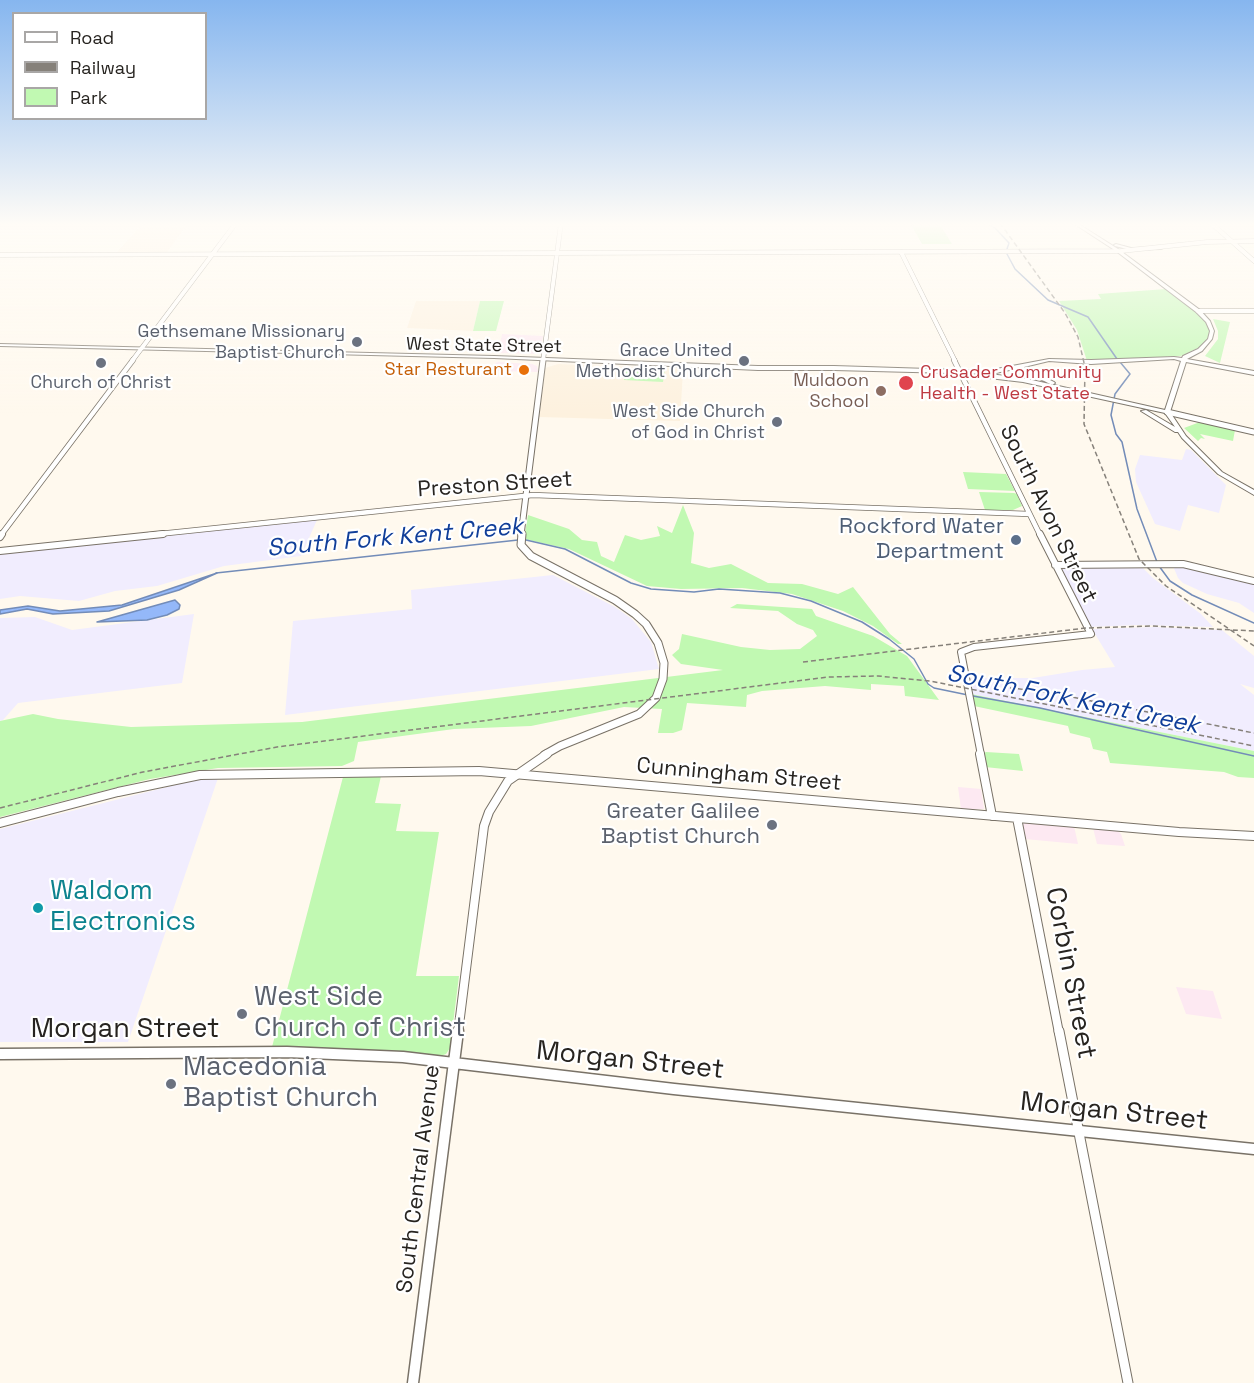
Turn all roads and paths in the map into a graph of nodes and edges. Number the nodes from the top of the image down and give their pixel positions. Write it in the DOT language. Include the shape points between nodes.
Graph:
graph roads {
  1 [pos="187,288"];
  2 [pos="552,288"];
  3 [pos="918,288"];
  4 [pos="1168,288"];
  5 [pos="1170,288"];
  6 [pos="1200,311"];
  7 [pos="1254,311"];
  8 [pos="0,345"];
  9 [pos="1211,346"];
  10 [pos="141,349"];
  11 [pos="1185,359"];
  12 [pos="543,360"];
  13 [pos="1018,366"];
  14 [pos="1228,368"];
  15 [pos="1254,373"];
  16 [pos="961,374"];
  17 [pos="1069,390"];
  18 [pos="1118,401"];
  19 [pos="1167,412"];
  20 [pos="1254,432"];
  21 [pos="1184,437"];
  22 [pos="1254,493"];
  23 [pos="526,496"];
  24 [pos="1029,514"];
  25 [pos="0,537"];
  26 [pos="0,551"];
  27 [pos="1055,565"];
  28 [pos="1254,581"];
  29 [pos="518,774"];
  30 [pos="992,816"];
  31 [pos="1017,818"];
  32 [pos="0,823"];
  33 [pos="1254,836"];
  34 [pos="0,1054"];
  35 [pos="453,1062"];
  36 [pos="1079,1130"];
  37 [pos="1254,1149"];
  38 [pos="413,1383"];
  39 [pos="1128,1383"];
  1 -- 10 [label="street"];
  2 -- 12 [label="main road, South Central Avenue"];
  3 -- 16 [label="street, South Avon Street"];
  4 -- 6 [label="main road"];
  5 -- 6 [label="main road"];
  6 -- 7 [label="street"];
  6 -- 9 [label="main road" via="1215,330"];
  6 -- 11 [label="main road" via="1211,336 1205,346"];
  8 -- 10 [label="main road, West State Street"];
  9 -- 11 [label="main road"];
  9 -- 14 [label="main road" via="1204,357"];
  10 -- 12 [label="main road, West State Street"];
  10 -- 25 [label="street"];
  11 -- 13 [label="main road, West State Street" via="1049,360"];
  11 -- 14 [label="main road"];
  11 -- 19 [label="main road"];
  12 -- 16 [label="main road, West State Street" via="758,372"];
  12 -- 23 [label="main road, South Central Avenue"];
  13 -- 16 [label="main road, West State Street"];
  13 -- 17 [label="main road"];
  14 -- 15 [label="main road"];
  16 -- 17 [label="main road, West State Street" via="1012,378"];
  16 -- 24 [label="street, South Avon Street"];
  17 -- 18 [label="main road, West State Street"];
  18 -- 19 [label="main road, West State Street"];
  18 -- 21 [label="main road" via="1154,415"];
  19 -- 20 [label="main road, West State Street"];
  19 -- 21 [label="main road"];
  21 -- 22 [label="main road" via="1220,472"];
  23 -- 24 [label="street, Preston Street"];
  23 -- 26 [label="street, Preston Street"];
  23 -- 29 [label="main road, South Central Avenue" via="521,545 531,556 635,614 654,634 664,670 656,698 639,714 560,746"];
  24 -- 27 [label="street, South Avon Street"];
  27 -- 28 [label="street" via="1191,564"];
  27 -- 30 [label="street, South Avon Street" via="1091,634 962,650 960,654"];
  29 -- 30 [label="street, Cunningham Street"];
  29 -- 32 [label="street, Cunningham Street" via="219,774 181,778"];
  29 -- 35 [label="main road, South Central Avenue" via="500,793 484,826"];
  30 -- 31 [label="street, Cunningham Street"];
  31 -- 33 [label="street, Cunningham Street"];
  31 -- 36 [label="street, Corbin Street"];
  34 -- 35 [label="main road, Morgan Street" via="287,1052"];
  35 -- 36 [label="main road, Morgan Street"];
  35 -- 38 [label="main road, South Central Avenue"];
  36 -- 37 [label="main road, Morgan Street"];
  36 -- 39 [label="street, Corbin Street"];
}
